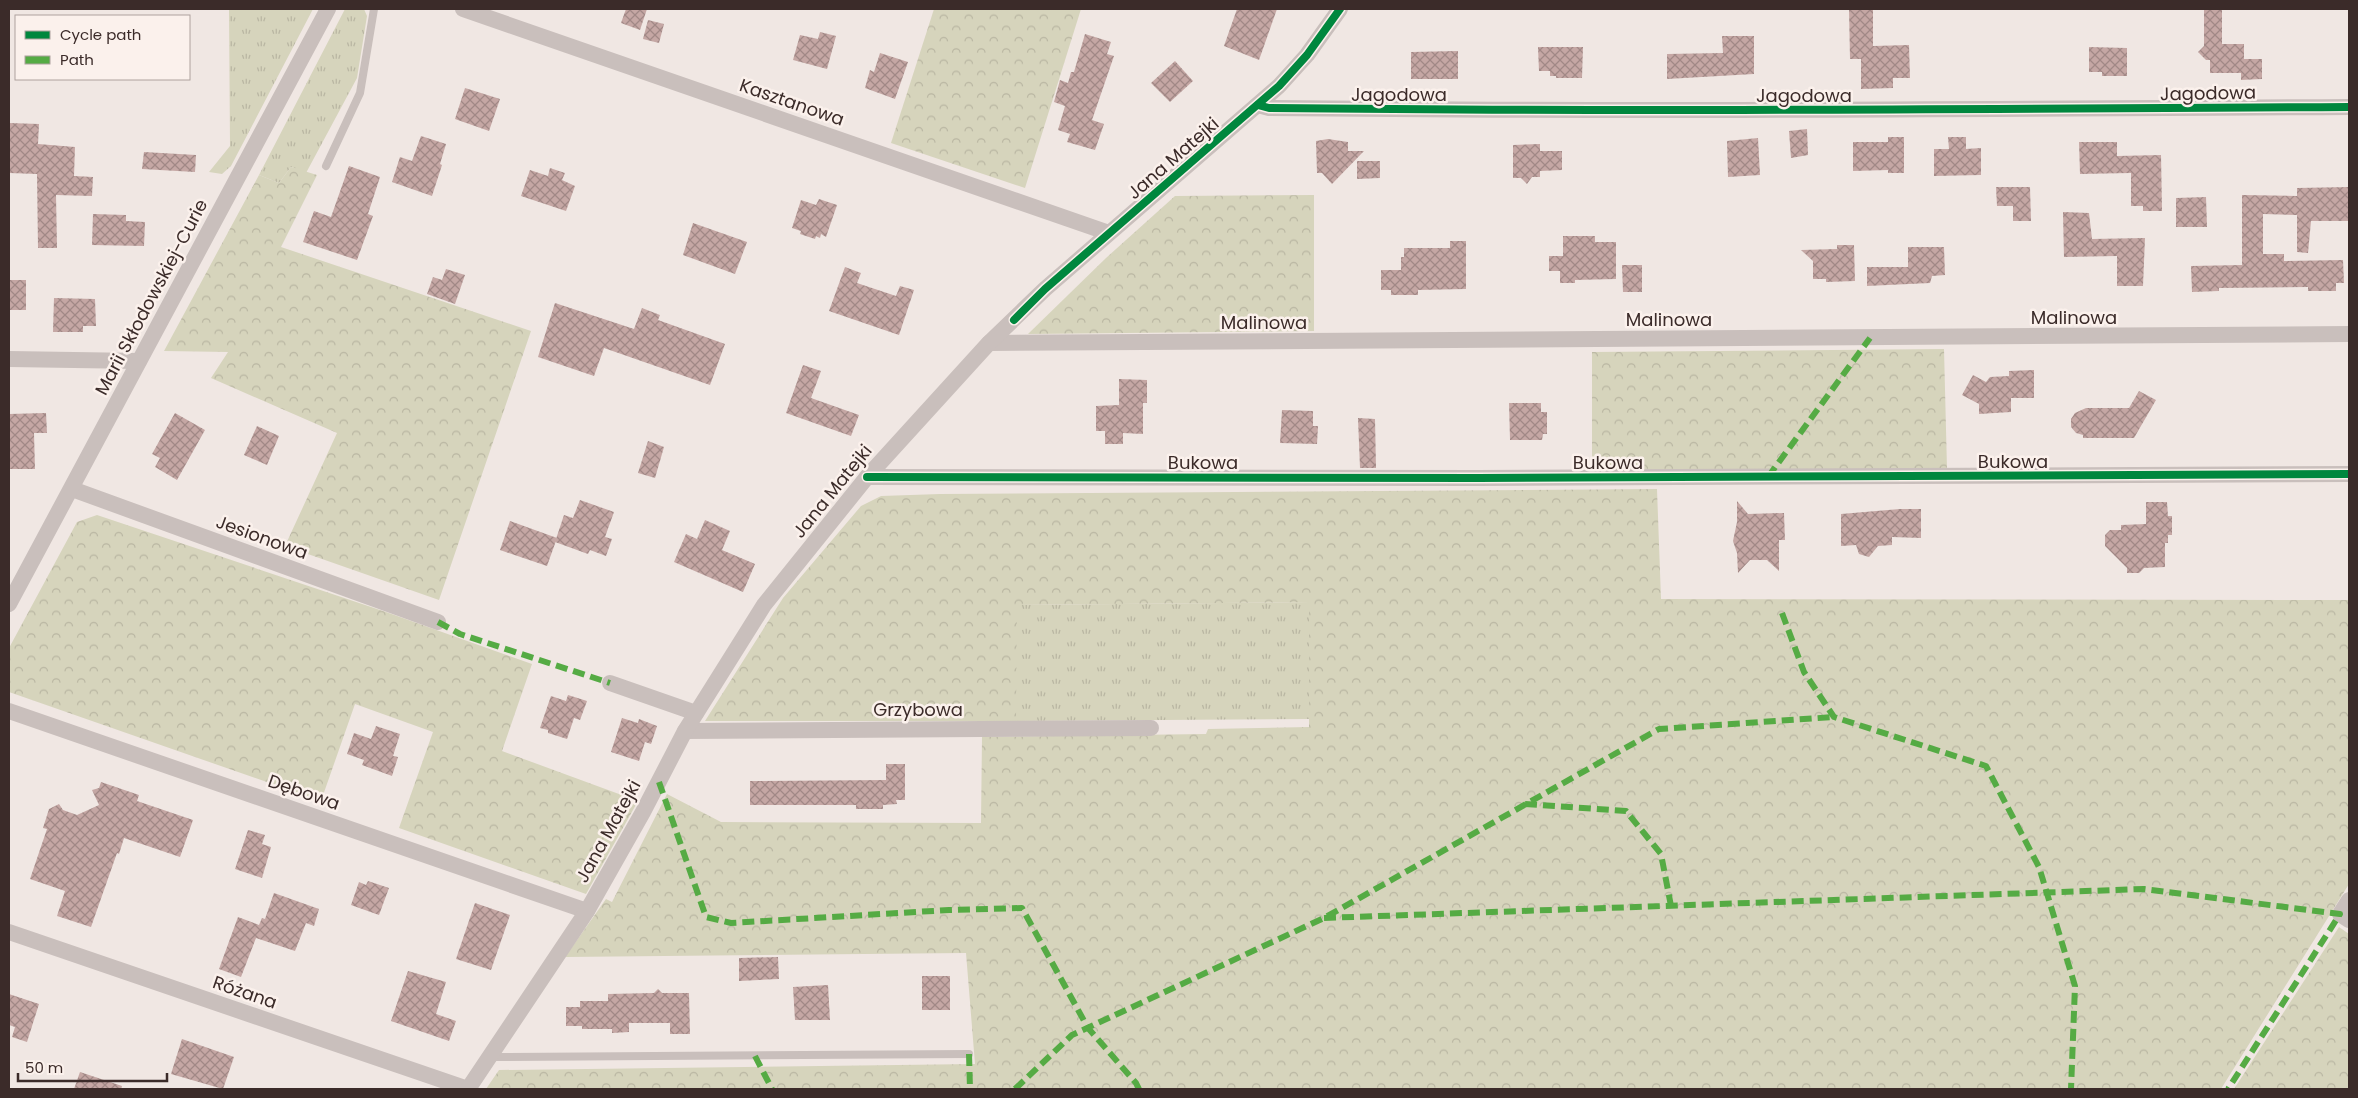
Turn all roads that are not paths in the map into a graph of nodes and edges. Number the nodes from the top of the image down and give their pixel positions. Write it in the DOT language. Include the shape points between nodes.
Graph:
graph roads {
  1 [pos="328,9"];
  2 [pos="374,9"];
  3 [pos="462,9"];
  4 [pos="1340,9"];
  5 [pos="1258,105"];
  6 [pos="2349,107"];
  7 [pos="326,166"];
  8 [pos="1109,233"];
  9 [pos="2349,334"];
  10 [pos="989,343"];
  11 [pos="9,359"];
  12 [pos="139,361"];
  13 [pos="2349,474"];
  14 [pos="867,477"];
  15 [pos="72,489"];
  16 [pos="9,604"];
  17 [pos="438,622"];
  18 [pos="610,683"];
  19 [pos="9,711"];
  20 [pos="696,713"];
  21 [pos="1151,728"];
  22 [pos="685,731"];
  23 [pos="2349,900"];
  24 [pos="586,911"];
  25 [pos="2344,917"];
  26 [pos="9,932"];
  27 [pos="969,1054"];
  28 [pos="491,1057"];
  29 [pos="468,1089"];
  1 -- 12 [label="street, Marii Skłodowskiej-Curie"];
  2 -- 7 [label="lane" via="360,93"];
  3 -- 8 [label="street, Kasztanowa"];
  4 -- 5 [label="street, Jana Matejki" via="1308,55"];
  5 -- 6 [label="street, Jagodowa" via="1269,108 1438,110"];
  5 -- 8 [label="street, Jana Matejki"];
  8 -- 10 [label="street, Jana Matejki"];
  9 -- 10 [label="street, Malinowa"];
  10 -- 14 [label="street, Jana Matejki"];
  11 -- 12 [label="street"];
  12 -- 15 [label="street, Marii Skłodowskiej-Curie"];
  13 -- 14 [label="street, Bukowa"];
  14 -- 20 [label="street, Jana Matejki" via="764,605"];
  15 -- 16 [label="street, Marii Skłodowskiej-Curie"];
  15 -- 17 [label="street, Jesionowa"];
  18 -- 20 [label="street"];
  19 -- 24 [label="street, Dębowa"];
  20 -- 22 [label="street, Jana Matejki"];
  21 -- 22 [label="street, Grzybowa"];
  22 -- 24 [label="street, Jana Matejki"];
  23 -- 25 [label="street"];
  24 -- 28 [label="street, Jana Matejki"];
  26 -- 29 [label="street, Różana"];
  27 -- 28 [label="lane"];
  28 -- 29 [label="street, Jana Matejki"];
}
